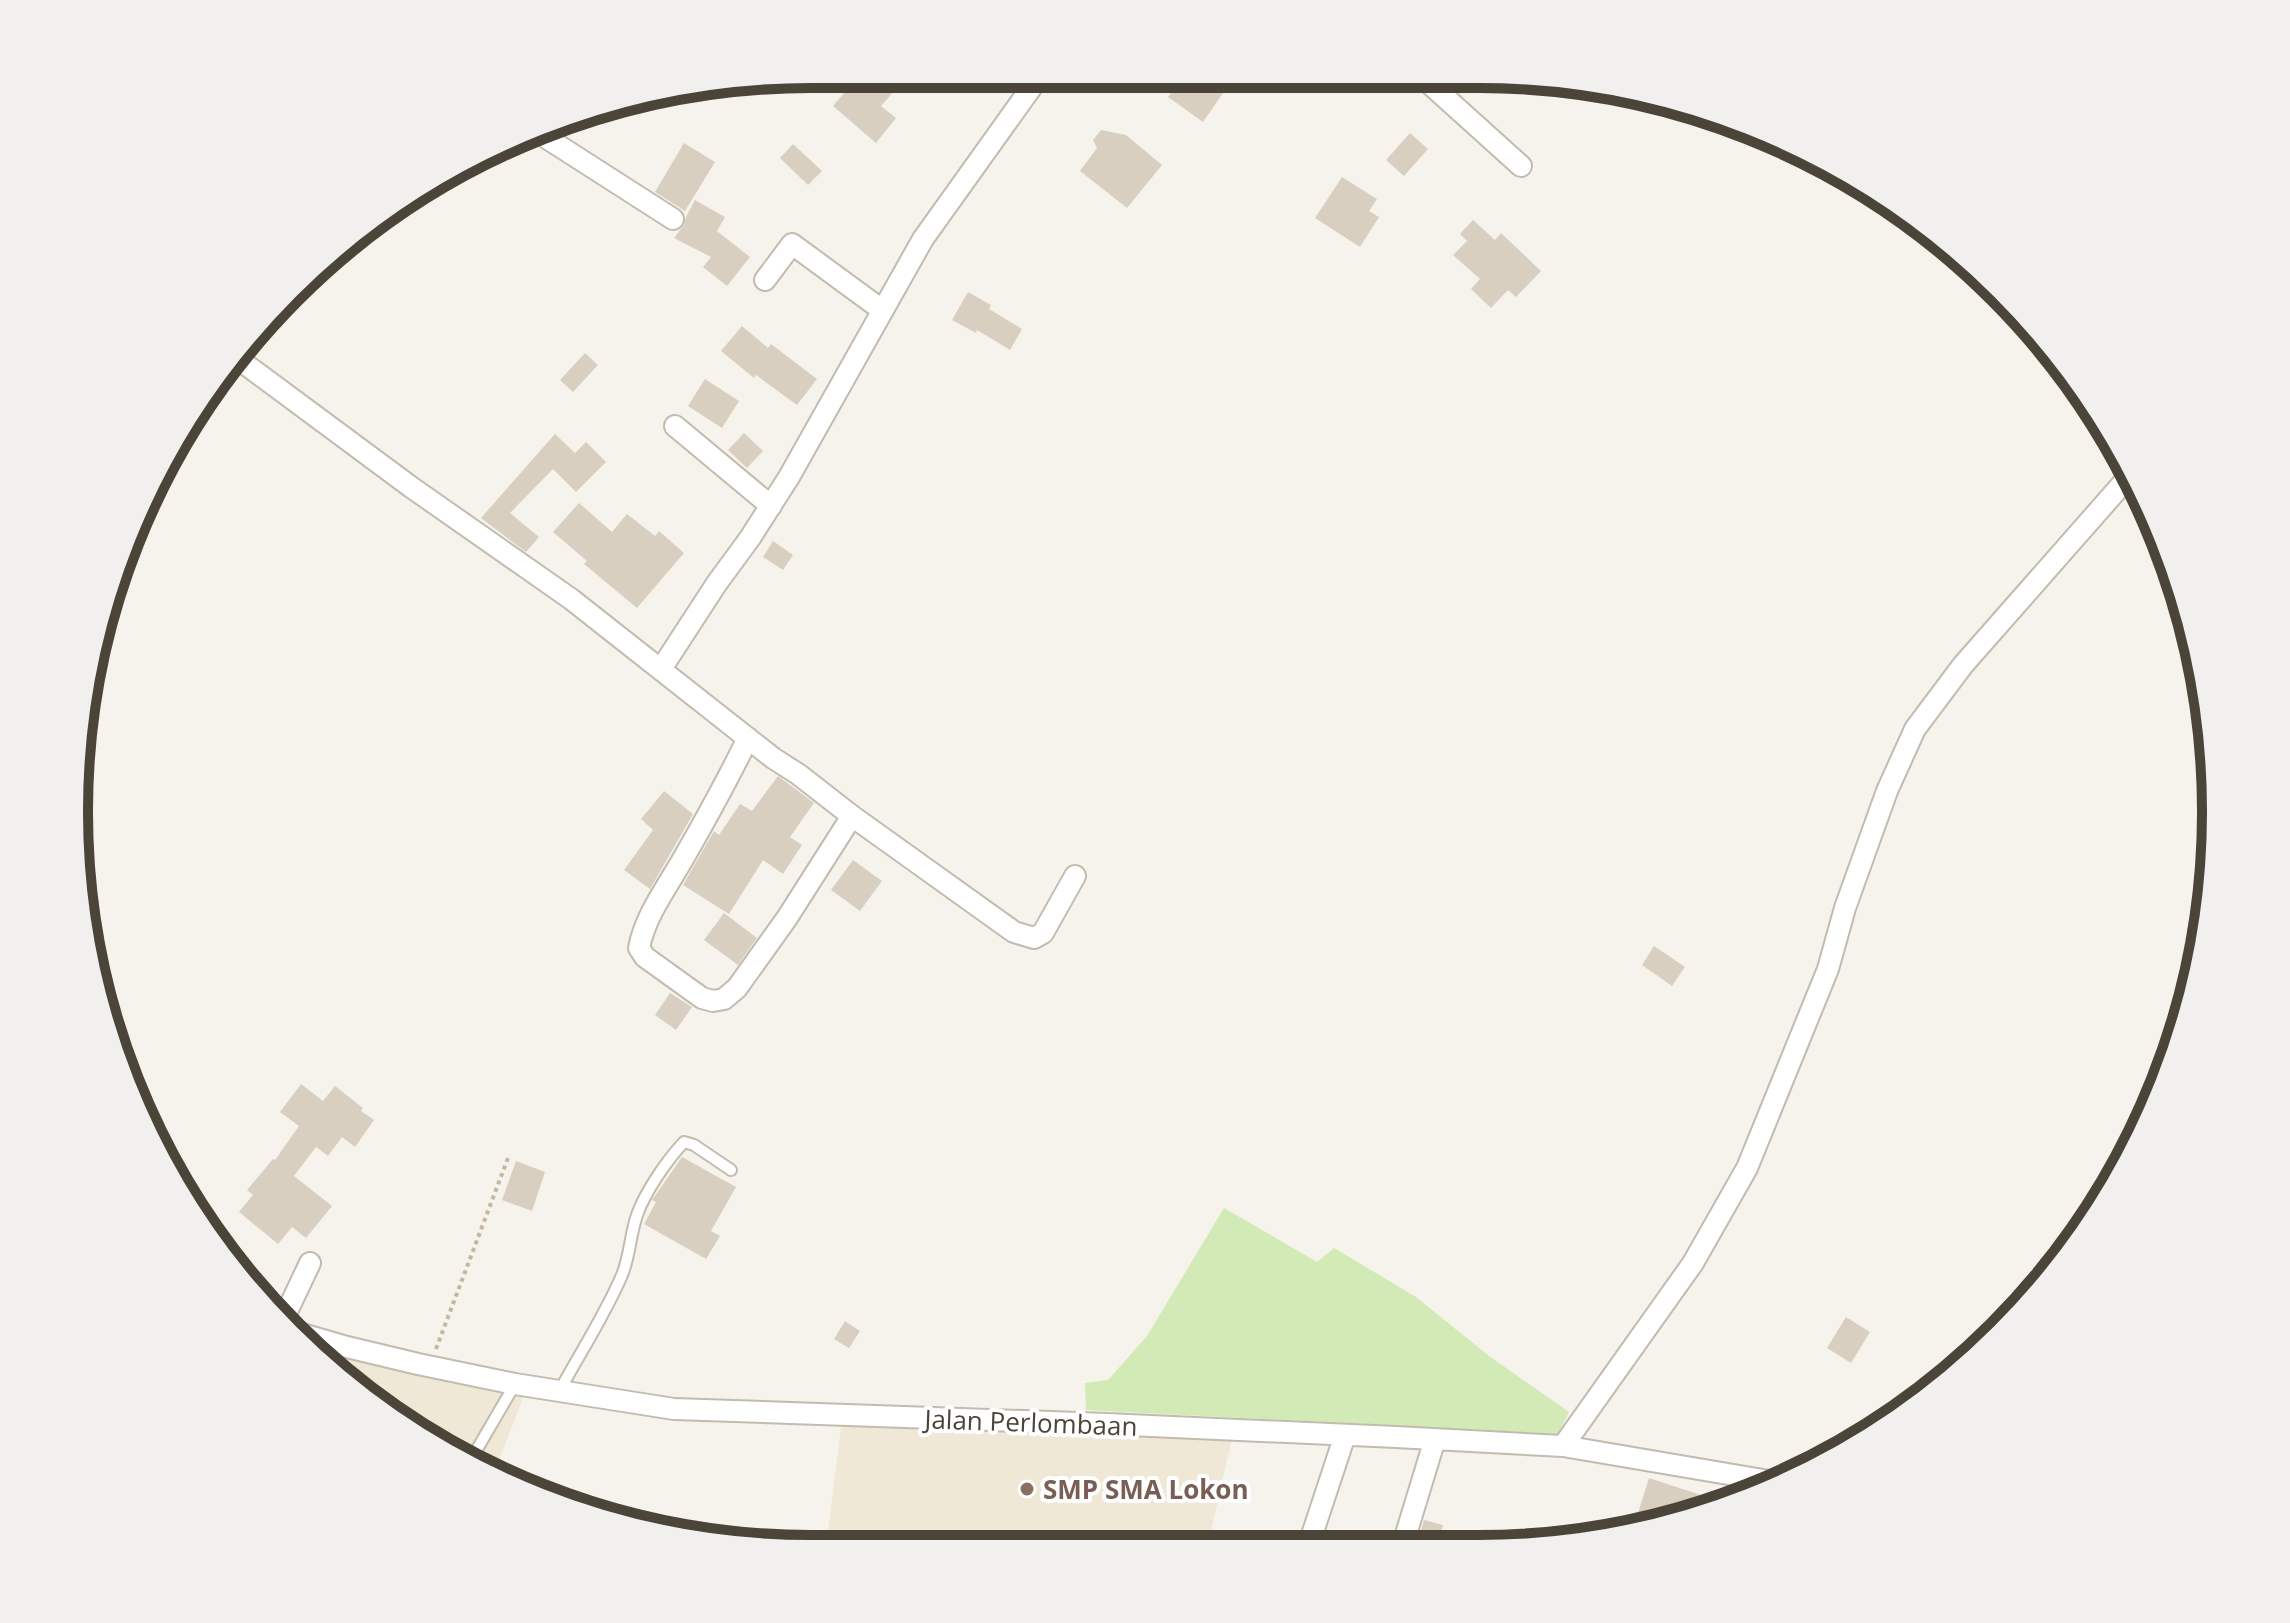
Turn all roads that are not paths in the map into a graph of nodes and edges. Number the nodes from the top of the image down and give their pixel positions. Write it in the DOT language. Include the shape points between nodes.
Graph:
graph roads {
  1 [pos="1029,88"];
  2 [pos="1435,88"];
  3 [pos="547,138"];
  4 [pos="1521,166"];
  5 [pos="673,219"];
  6 [pos="765,280"];
  7 [pos="882,310"];
  8 [pos="244,363"];
  9 [pos="675,426"];
  10 [pos="2123,484"];
  11 [pos="771,506"];
  12 [pos="661,669"];
  13 [pos="748,738"];
  14 [pos="852,816"];
  15 [pos="1075,876"];
  16 [pos="731,1170"];
  17 [pos="310,1263"];
  18 [pos="288,1310"];
  19 [pos="316,1338"];
  20 [pos="515,1384"];
  21 [pos="560,1390"];
  22 [pos="1345,1435"];
  23 [pos="1435,1439"];
  24 [pos="1563,1446"];
  25 [pos="476,1451"];
  26 [pos="1757,1479"];
  27 [pos="1312,1535"];
  28 [pos="1406,1535"];
  1 -- 7 [label="street" via="923,239"];
  2 -- 4 [label="street"];
  3 -- 5 [label="street"];
  6 -- 7 [label="street" via="792,244"];
  7 -- 11 [label="street"];
  8 -- 12 [label="street"];
  9 -- 11 [label="street"];
  10 -- 24 [label="street" via="1963,665 1915,729 1887,791 1828,969 1747,1168 1693,1263"];
  11 -- 12 [label="street"];
  12 -- 13 [label="street"];
  13 -- 14 [label="street"];
  13 -- 14 [label="street" via="642,933 639,948 645,957 702,998 724,999 787,918"];
  14 -- 15 [label="street" via="1025,936 1043,933"];
  16 -- 21 [label="lane" via="694,1145 684,1142 675,1151 641,1204 620,1280"];
  17 -- 18 [label="street"];
  19 -- 20 [label="street, Jalan Perlombaan"];
  20 -- 21 [label="street, Jalan Perlombaan"];
  20 -- 25 [label="lane"];
  21 -- 22 [label="street, Jalan Perlombaan" via="674,1409"];
  22 -- 23 [label="street, Jalan Perlombaan"];
  22 -- 27 [label="street"];
  23 -- 24 [label="street, Jalan Perlombaan"];
  23 -- 28 [label="street"];
  24 -- 26 [label="street, Jalan Perlombaan"];
}
